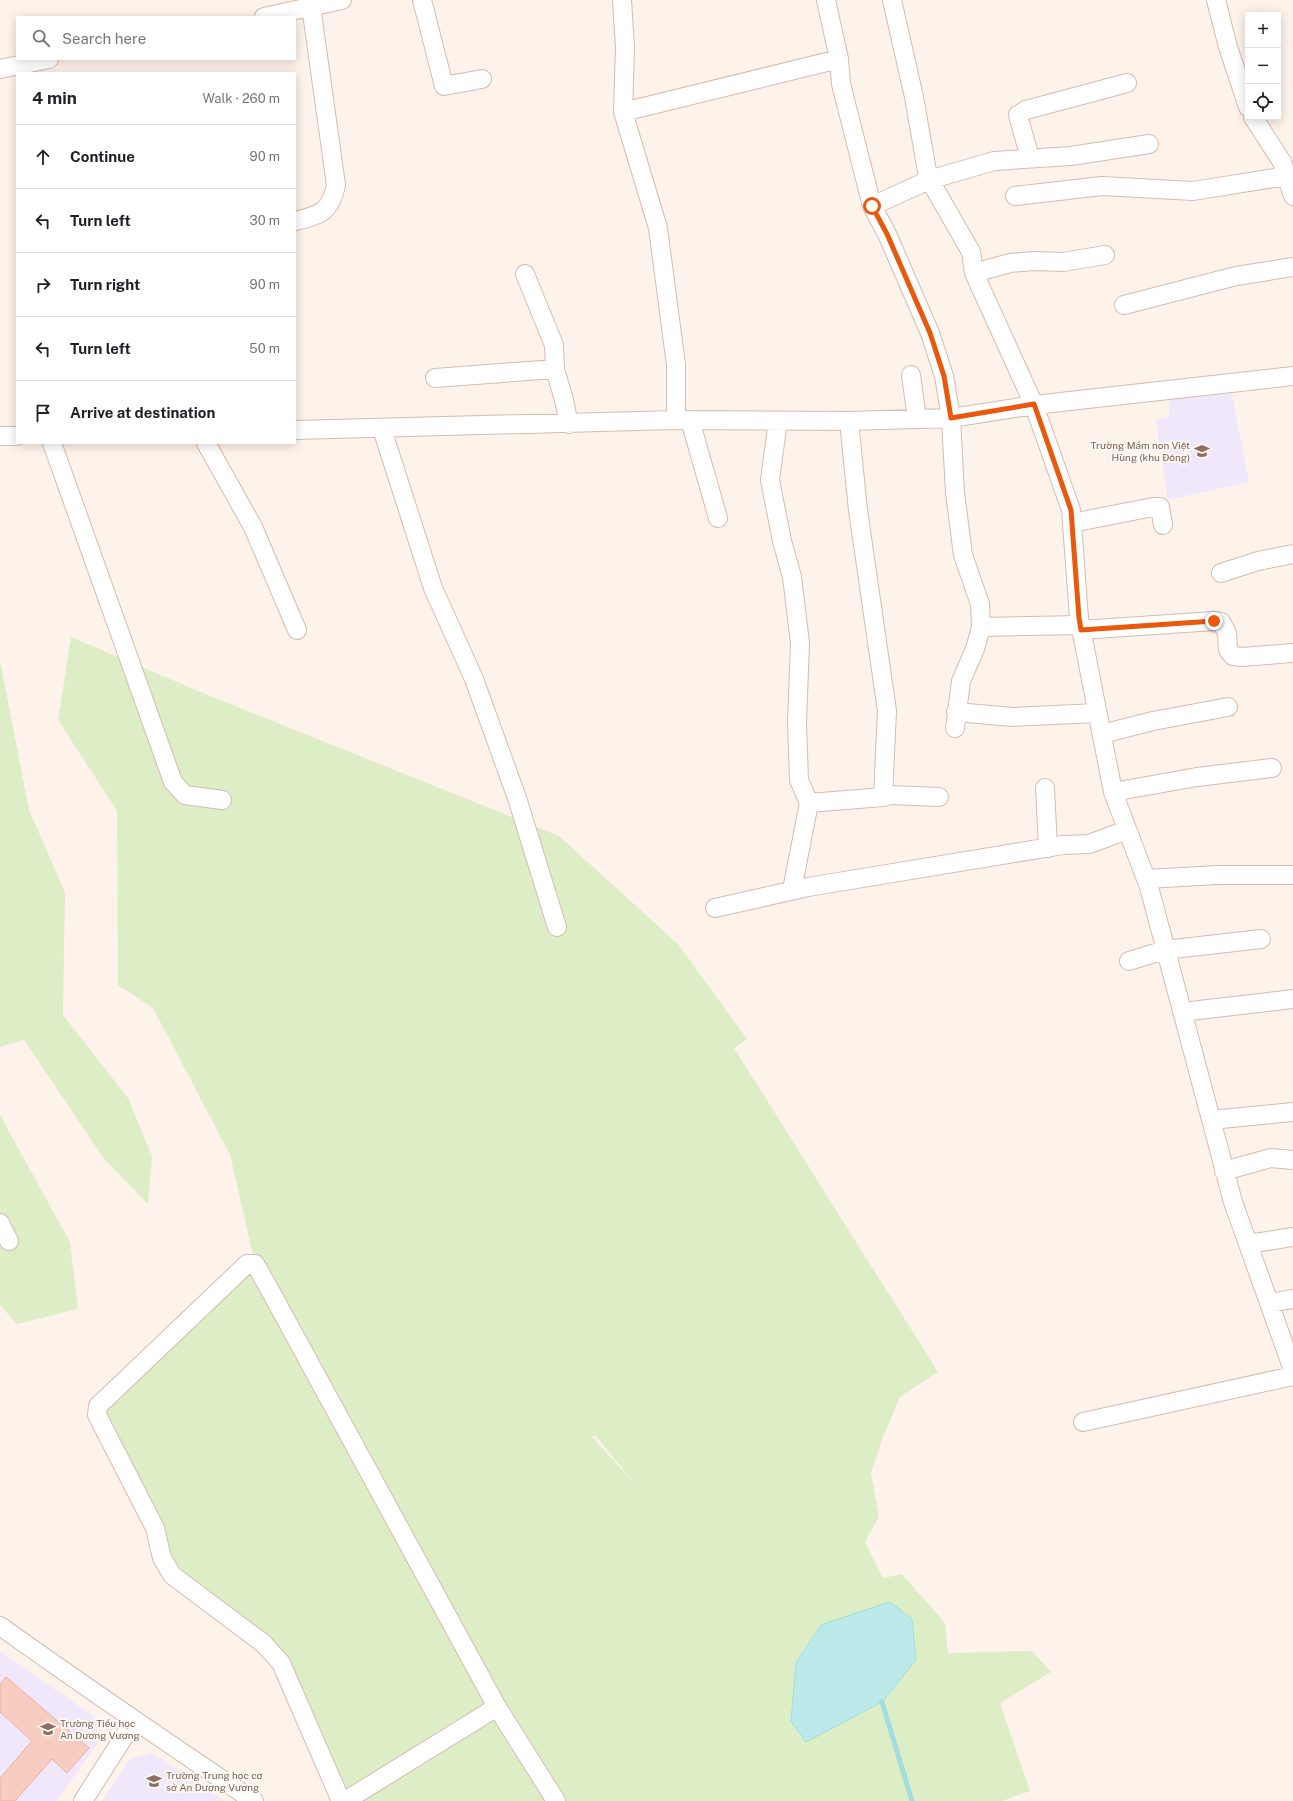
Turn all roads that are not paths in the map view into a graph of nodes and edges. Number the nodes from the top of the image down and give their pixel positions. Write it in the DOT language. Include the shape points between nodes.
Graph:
graph roads {
  1 [pos="342,0"];
  2 [pos="422,0"];
  3 [pos="622,0"];
  4 [pos="826,0"];
  5 [pos="892,0"];
  6 [pos="1216,0"];
  7 [pos="311,6"];
  8 [pos="268,16"];
  9 [pos="839,58"];
  10 [pos="44,60"];
  11 [pos="0,69"];
  12 [pos="482,79"];
  13 [pos="1127,83"];
  14 [pos="1245,99"];
  15 [pos="623,112"];
  16 [pos="1255,120"];
  17 [pos="1149,144"];
  18 [pos="1030,158"];
  19 [pos="1287,165"];
  20 [pos="929,180"];
  21 [pos="1015,196"];
  22 [pos="1293,196"];
  23 [pos="872,206"];
  24 [pos="296,221"];
  25 [pos="1105,255"];
  26 [pos="1293,267"];
  27 [pos="974,272"];
  28 [pos="524,274"];
  29 [pos="1124,304"];
  30 [pos="555,369"];
  31 [pos="911,375"];
  32 [pos="1293,376"];
  33 [pos="435,378"];
  34 [pos="1034,404"];
  35 [pos="951,418"];
  36 [pos="917,419"];
  37 [pos="683,420"];
  38 [pos="778,421"];
  39 [pos="849,421"];
  40 [pos="569,424"];
  41 [pos="382,429"];
  42 [pos="296,430"];
  43 [pos="0,436"];
  44 [pos="16,436"];
  45 [pos="52,444"];
  46 [pos="207,444"];
  47 [pos="718,518"];
  48 [pos="1072,523"];
  49 [pos="1163,525"];
  50 [pos="1293,554"];
  51 [pos="1221,573"];
  52 [pos="981,627"];
  53 [pos="1080,627"];
  54 [pos="296,630"];
  55 [pos="1293,653"];
  56 [pos="1228,707"];
  57 [pos="1098,713"];
  58 [pos="1102,734"];
  59 [pos="1272,768"];
  60 [pos="1045,788"];
  61 [pos="1113,792"];
  62 [pos="883,797"];
  63 [pos="939,797"];
  64 [pos="222,800"];
  65 [pos="809,802"];
  66 [pos="1127,830"];
  67 [pos="1048,848"];
  68 [pos="1293,875"];
  69 [pos="1146,880"];
  70 [pos="792,890"];
  71 [pos="715,908"];
  72 [pos="557,927"];
  73 [pos="1261,939"];
  74 [pos="1165,950"];
  75 [pos="1129,961"];
  76 [pos="1293,999"];
  77 [pos="1182,1012"];
  78 [pos="1293,1112"];
  79 [pos="1211,1120"];
  80 [pos="1293,1160"];
  81 [pos="1224,1171"];
  82 [pos="0,1223"];
  83 [pos="1293,1237"];
  84 [pos="9,1241"];
  85 [pos="1248,1244"];
  86 [pos="1293,1299"];
  87 [pos="1269,1303"];
  88 [pos="1293,1370"];
  89 [pos="1293,1376"];
  90 [pos="1084,1422"];
  91 [pos="0,1626"];
  92 [pos="497,1707"];
  93 [pos="134,1721"];
  94 [pos="83,1801"];
  95 [pos="254,1801"];
  96 [pos="341,1801"];
  97 [pos="345,1801"];
  98 [pos="556,1801"];
  1 -- 7 [label="street"];
  2 -- 12 [label="street" via="444,86"];
  3 -- 15 [label="street" via="625,47"];
  4 -- 9 [label="street"];
  5 -- 20 [label="street" via="914,97"];
  6 -- 14 [label="street"];
  7 -- 8 [label="street"];
  7 -- 24 [label="street" via="336,186 333,200 320,215"];
  9 -- 15 [label="street"];
  9 -- 23 [label="street" via="841,84"];
  10 -- 11 [label="street"];
  13 -- 18 [label="street" via="1026,110 1018,115"];
  15 -- 37 [label="street" via="658,228"];
  16 -- 19 [label="street"];
  17 -- 18 [label="street" via="1071,156"];
  18 -- 20 [label="street" via="994,161"];
  19 -- 21 [label="street" via="1193,191 1102,186"];
  19 -- 22 [label="street"];
  20 -- 23 [label="street"];
  20 -- 27 [label="street" via="971,252"];
  23 -- 35 [label="street" via="887,234 930,333 944,376"];
  25 -- 27 [label="street" via="1063,262 1010,263"];
  26 -- 29 [label="street" via="1236,276"];
  27 -- 34 [label="street"];
  28 -- 30 [label="street" via="554,344"];
  30 -- 33 [label="street"];
  30 -- 40 [label="street"];
  31 -- 36 [label="street"];
  32 -- 34 [label="street"];
  34 -- 35 [label="street"];
  34 -- 48 [label="street" via="1071,510"];
  35 -- 36 [label="street"];
  35 -- 52 [label="street" via="955,492 963,555 980,604"];
  36 -- 39 [label="street"];
  37 -- 38 [label="street"];
  37 -- 40 [label="street"];
  37 -- 47 [label="street"];
  38 -- 39 [label="street"];
  38 -- 65 [label="street" via="770,480 792,577 800,642 797,723 799,780"];
  39 -- 62 [label="street" via="858,510 887,711"];
  40 -- 41 [label="street"];
  41 -- 42 [label="street"];
  41 -- 72 [label="street" via="432,588 474,679 517,798"];
  43 -- 44 [label="street"];
  45 -- 64 [label="street" via="173,782 185,795"];
  46 -- 54 [label="street" via="253,527"];
  48 -- 49 [label="street" via="1160,507"];
  48 -- 53 [label="street"];
  50 -- 51 [label="street" via="1258,561"];
  52 -- 53 [label="street"];
  52 -- 57 [label="street" via="961,682 956,720"];
  53 -- 55 [label="street" via="1214,621 1221,622 1227,633 1228,650 1233,656"];
  53 -- 57 [label="street"];
  56 -- 58 [label="street" via="1153,721"];
  57 -- 58 [label="street"];
  58 -- 61 [label="street"];
  59 -- 61 [label="street" via="1197,777"];
  60 -- 67 [label="street"];
  61 -- 66 [label="street"];
  62 -- 63 [label="street"];
  62 -- 65 [label="street"];
  65 -- 70 [label="street"];
  66 -- 67 [label="street" via="1089,844"];
  66 -- 69 [label="street"];
  67 -- 70 [label="street"];
  68 -- 69 [label="street" via="1218,875"];
  69 -- 74 [label="street"];
  70 -- 71 [label="street"];
  73 -- 74 [label="street"];
  74 -- 75 [label="street"];
  74 -- 77 [label="street"];
  76 -- 77 [label="street"];
  77 -- 79 [label="street"];
  78 -- 79 [label="street"];
  79 -- 81 [label="street"];
  80 -- 81 [label="street" via="1271,1158"];
  81 -- 85 [label="street"];
  82 -- 84 [label="street"];
  83 -- 85 [label="street"];
  85 -- 87 [label="street"];
  86 -- 87 [label="street"];
  87 -- 88 [label="street"];
  89 -- 90 [label="street"];
  91 -- 93 [label="street" via="94,1690"];
  92 -- 96 [label="street" via="263,1278 254,1264 247,1264 98,1406 97,1415 155,1528 165,1566 172,1575 274,1653 281,1663"];
  92 -- 97 [label="street"];
  92 -- 98 [label="street"];
  93 -- 94 [label="street"];
  93 -- 95 [label="street"];
}
